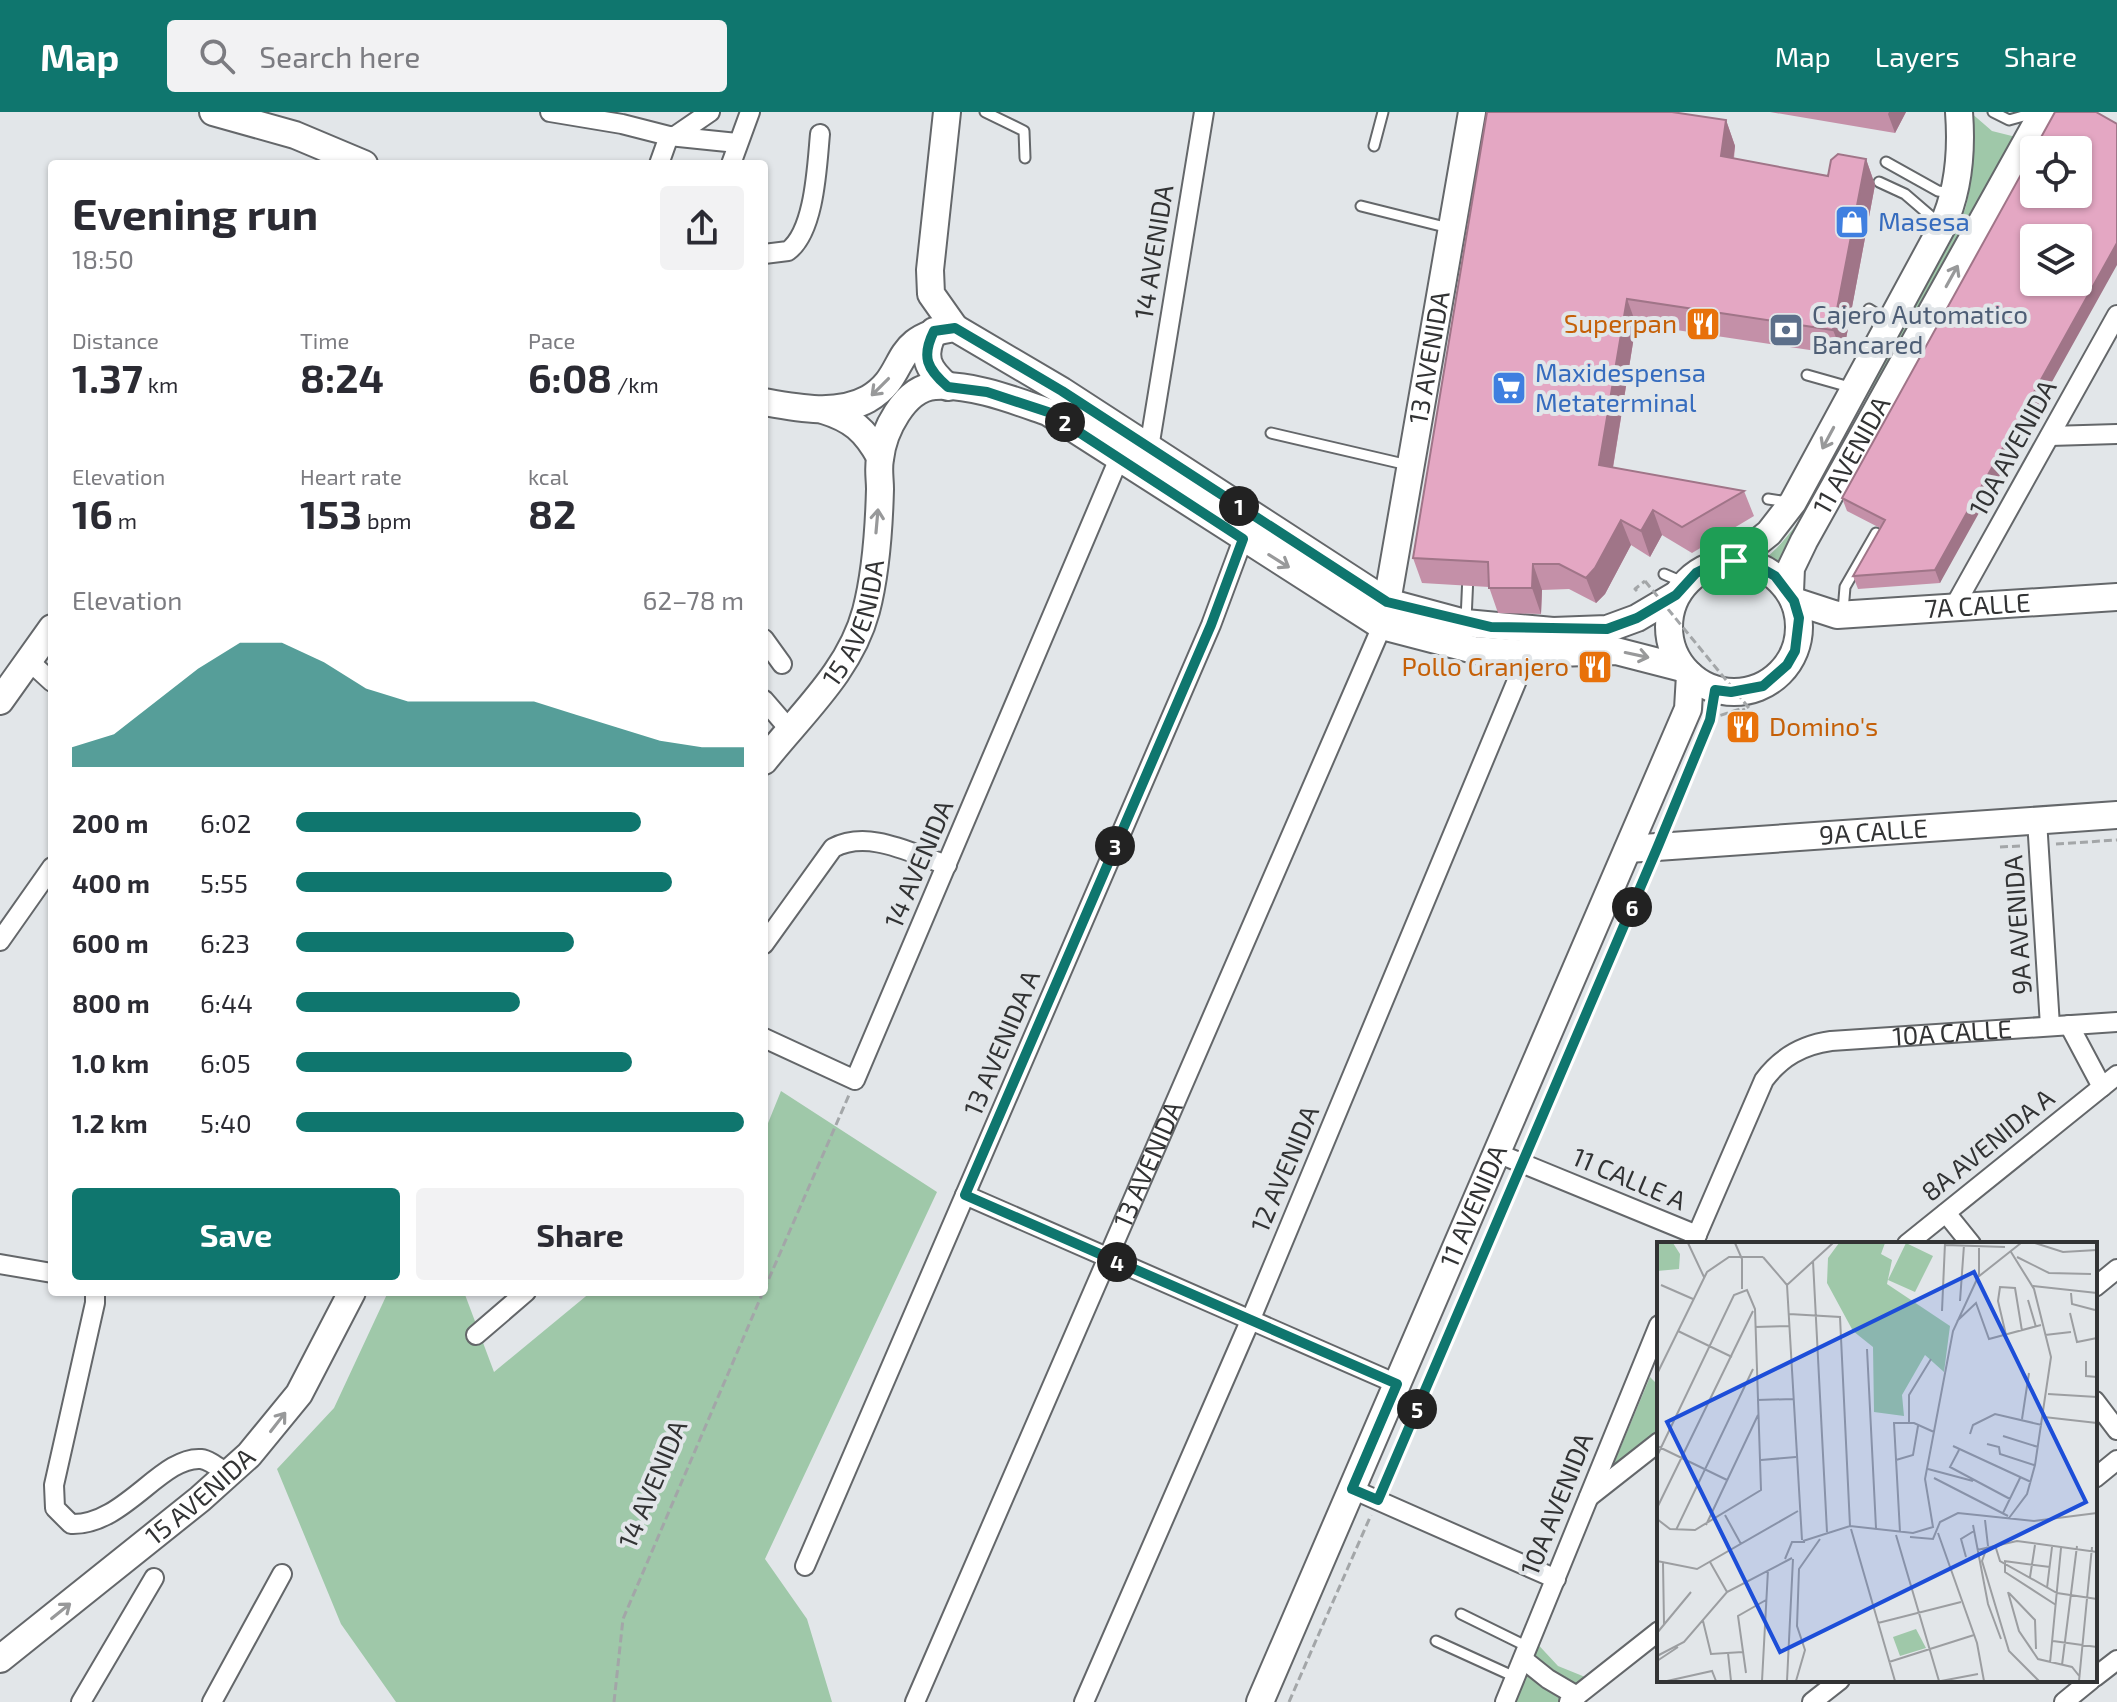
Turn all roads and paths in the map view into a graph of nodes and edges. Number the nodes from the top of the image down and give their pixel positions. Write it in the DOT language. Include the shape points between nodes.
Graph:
graph roads {
  1 [pos="213,112"];
  2 [pos="550,112"];
  3 [pos="710,112"];
  4 [pos="750,112"];
  5 [pos="947,112"];
  6 [pos="985,112"];
  7 [pos="1204,112"];
  8 [pos="1383,112"];
  9 [pos="1472,112"];
  10 [pos="1959,112"];
  11 [pos="1993,112"];
  12 [pos="2037,112"];
  13 [pos="2043,112"];
  14 [pos="623,118"];
  15 [pos="820,134"];
  16 [pos="672,136"];
  17 [pos="737,143"];
  18 [pos="1374,146"];
  19 [pos="1025,158"];
  20 [pos="354,160"];
  21 [pos="661,160"];
  22 [pos="732,160"];
  23 [pos="1886,162"];
  24 [pos="1879,182"];
  25 [pos="1955,193"];
  26 [pos="1361,206"];
  27 [pos="1942,227"];
  28 [pos="1452,229"];
  29 [pos="768,254"];
  30 [pos="930,270"];
  31 [pos="2117,315"];
  32 [pos="944,330"];
  33 [pos="909,345"];
  34 [pos="1807,375"];
  35 [pos="948,387"];
  36 [pos="1854,389"];
  37 [pos="768,403"];
  38 [pos="823,410"];
  39 [pos="1271,433"];
  40 [pos="2117,434"];
  41 [pos="2050,436"];
  42 [pos="1149,448"];
  43 [pos="1120,456"];
  44 [pos="880,457"];
  45 [pos="1408,465"];
  46 [pos="1876,533"];
  47 [pos="1243,539"];
  48 [pos="1734,561"];
  49 [pos="1469,567"];
  50 [pos="1645,581"];
  51 [pos="1675,584"];
  52 [pos="1792,597"];
  53 [pos="2117,597"];
  54 [pos="1954,607"];
  55 [pos="1384,614"];
  56 [pos="1840,614"];
  57 [pos="1465,623"];
  58 [pos="48,633"];
  59 [pos="1799,635"];
  60 [pos="768,645"];
  61 [pos="1528,654"];
  62 [pos="28,660"];
  63 [pos="782,664"];
  64 [pos="48,678"];
  65 [pos="1700,680"];
  66 [pos="0,701"];
  67 [pos="768,705"];
  68 [pos="1699,715"];
  69 [pos="789,729"];
  70 [pos="768,756"];
  71 [pos="2117,815"];
  72 [pos="2037,820"];
  73 [pos="1658,846"];
  74 [pos="1628,849"];
  75 [pos="947,865"];
  76 [pos="48,873"];
  77 [pos="768,938"];
  78 [pos="0,941"];
  79 [pos="2117,1022"];
  80 [pos="2059,1026"];
  81 [pos="768,1048"];
  82 [pos="2117,1075"];
  83 [pos="855,1080"];
  84 [pos="2102,1087"];
  85 [pos="1497,1153"];
  86 [pos="1522,1163"];
  87 [pos="965,1195"];
  88 [pos="1946,1213"];
  89 [pos="1695,1240"];
  90 [pos="1910,1242"];
  91 [pos="1969,1242"];
  92 [pos="1105,1257"];
  93 [pos="0,1264"];
  94 [pos="2117,1269"];
  95 [pos="48,1272"];
  96 [pos="768,1282"];
  97 [pos="2097,1285"];
  98 [pos="95,1296"];
  99 [pos="350,1296"];
  100 [pos="521,1296"];
  101 [pos="762,1296"];
  102 [pos="1250,1321"];
  103 [pos="1657,1330"];
  104 [pos="476,1335"];
  105 [pos="1644,1360"];
  106 [pos="1657,1372"];
  107 [pos="1397,1384"];
  108 [pos="2097,1404"];
  109 [pos="2117,1430"];
  110 [pos="1657,1444"];
  111 [pos="2117,1460"];
  112 [pos="228,1474"];
  113 [pos="2097,1476"];
  114 [pos="1352,1489"];
  115 [pos="1586,1499"];
  116 [pos="1378,1500"];
  117 [pos="805,1566"];
  118 [pos="282,1574"];
  119 [pos="154,1578"];
  120 [pos="1556,1579"];
  121 [pos="1461,1614"];
  122 [pos="1657,1633"];
  123 [pos="1436,1641"];
  124 [pos="1525,1653"];
  125 [pos="0,1659"];
  126 [pos="2117,1660"];
  127 [pos="2097,1675"];
  128 [pos="1515,1677"];
  129 [pos="1837,1682"];
  130 [pos="2088,1682"];
  131 [pos="1573,1699"];
  132 [pos="81,1702"];
  133 [pos="212,1702"];
  134 [pos="614,1702"];
  135 [pos="915,1702"];
  136 [pos="1084,1702"];
  137 [pos="1260,1702"];
  138 [pos="1289,1702"];
  139 [pos="1505,1702"];
  140 [pos="1812,1702"];
  141 [pos="2064,1702"];
  1 -- 20 [label="main road" via="295,135"];
  2 -- 14 [label="street"];
  3 -- 16 [label="street"];
  4 -- 17 [label="street"];
  5 -- 30 [label="main road"];
  6 -- 19 [label="lane" via="1024,131"];
  7 -- 42 [label="street, 14 AVENIDA"];
  8 -- 18 [label="lane"];
  9 -- 28 [label="main road, 13 AVENIDA"];
  10 -- 25 [label="main road, 11 AVENIDA"];
  11 -- 12 [label="lane" via="2009,120"];
  52 -- 13 [label="main road, 11 AVENIDA, one-way" via="1791,568 1804,541"];
  14 -- 16 [label="street"];
  15 -- 29 [label="street" via="815,187 800,239 788,251"];
  16 -- 17 [label="street"];
  16 -- 21 [label="street"];
  17 -- 22 [label="street"];
  23 -- 25 [label="lane" via="1938,191"];
  24 -- 27 [label="lane" via="1905,194"];
  25 -- 27 [label="main road, 11 AVENIDA"];
  26 -- 28 [label="lane"];
  27 -- 36 [label="main road, 11 AVENIDA" via="1880,316"];
  28 -- 45 [label="main road, 13 AVENIDA"];
  30 -- 32 [label="main road" via="931,294"];
  30 -- 33 [label="main road"];
  31 -- 41 [label="street, 10A AVENIDA"];
  32 -- 33 [label="main road"];
  32 -- 35 [label="main road" via="926,348 926,362"];
  32 -- 42 [label="main road" via="1029,370"];
  33 -- 38 [label="main road, one-way" via="888,379 866,400"];
  34 -- 36 [label="lane"];
  35 -- 43 [label="main road" via="987,392 1048,412"];
  35 -- 44 [label="main road" via="934,386 907,400"];
  36 -- 48 [label="main road, 11 AVENIDA, one-way" via="1780,501 1769,533"];
  37 -- 38 [label="main road"];
  38 -- 44 [label="main road" via="848,417 868,434"];
  39 -- 45 [label="lane"];
  40 -- 41 [label="street"];
  41 -- 54 [label="street, 10A AVENIDA"];
  42 -- 55 [label="main road"];
  43 -- 47 [label="main road"];
  43 -- 75 [label="street, 14 AVENIDA"];
  69 -- 44 [label="main road, 15 AVENIDA, one-way" via="833,679 866,611"];
  45 -- 55 [label="main road, 13 AVENIDA"];
  46 -- 56 [label="lane" via="1845,587"];
  47 -- 55 [label="main road, one-way"];
  47 -- 87 [label="street, 13 AVENIDA A" via="1211,625"];
  48 -- 51 [label="main road" via="1714,564"];
  48 -- 52 [label="main road" via="1775,576"];
  49 -- 57 [label="lane"];
  50 -- 68 [label="path, bridge" via="1753,713 1746,715 1743,708"];
  51 -- 57 [label="main road" via="1607,629 1553,631"];
  51 -- 65 [label="main road" via="1668,632 1672,651"];
  52 -- 56 [label="main road, 7A CALLE"];
  52 -- 59 [label="main road"];
  53 -- 54 [label="main road, 7A CALLE"];
  54 -- 56 [label="main road, 7A CALLE"];
  55 -- 57 [label="main road"];
  55 -- 61 [label="main road" via="1450,646"];
  55 -- 92 [label="street, 13 AVENIDA"];
  56 -- 59 [label="main road, 7A CALLE"];
  58 -- 62 [label="main road"];
  59 -- 65 [label="main road" via="1787,665 1748,691"];
  60 -- 63 [label="street"];
  61 -- 65 [label="main road, one-way" via="1616,651"];
  61 -- 102 [label="street, 12 AVENIDA"];
  62 -- 64 [label="street"];
  62 -- 66 [label="main road"];
  65 -- 68 [label="main road, 11 AVENIDA"];
  65 -- 68 [label="path"];
  67 -- 69 [label="street"];
  68 -- 73 [label="path"];
  68 -- 74 [label="main road, 11 AVENIDA"];
  69 -- 70 [label="main road, 15 AVENIDA"];
  71 -- 72 [label="main road, 9A CALLE"];
  72 -- 73 [label="main road, 9A CALLE"];
  72 -- 80 [label="street, 9A AVENIDA"];
  73 -- 74 [label="main road, 9A CALLE"];
  73 -- 86 [label="path"];
  74 -- 85 [label="main road, 11 AVENIDA"];
  75 -- 77 [label="street" via="871,841 848,840 833,848"];
  75 -- 83 [label="street, 14 AVENIDA"];
  76 -- 78 [label="street"];
  79 -- 80 [label="street, 10A CALLE"];
  80 -- 84 [label="street"];
  80 -- 89 [label="street, 10A CALLE" via="1831,1041 1788,1055 1764,1080"];
  81 -- 83 [label="street"];
  82 -- 84 [label="street, 8A AVENIDA A"];
  83 -- 96 [label="path, 14 AVENIDA"];
  84 -- 88 [label="street, 8A AVENIDA A"];
  85 -- 86 [label="street, 11 CALLE A"];
  85 -- 107 [label="main road, 11 AVENIDA"];
  86 -- 89 [label="street, 11 CALLE A"];
  86 -- 116 [label="path"];
  87 -- 92 [label="street"];
  87 -- 117 [label="street, 13 AVENIDA A"];
  88 -- 90 [label="street, 8A AVENIDA A"];
  88 -- 91 [label="street"];
  92 -- 102 [label="street"];
  92 -- 135 [label="street, 13 AVENIDA"];
  93 -- 95 [label="street"];
  94 -- 97 [label="street"];
  98 -- 112 [label="street" via="54,1485 55,1508 71,1524 89,1525 192,1460 204,1459"];
  112 -- 99 [label="main road, 15 AVENIDA, one-way" via="299,1394"];
  100 -- 104 [label="street"];
  101 -- 134 [label="path, 14 AVENIDA" via="623,1619"];
  102 -- 107 [label="street"];
  102 -- 136 [label="street, 12 AVENIDA"];
  103 -- 105 [label="street, 10A AVENIDA"];
  105 -- 106 [label="street"];
  105 -- 115 [label="street, 10A AVENIDA"];
  107 -- 114 [label="main road, 11 AVENIDA"];
  108 -- 109 [label="street"];
  110 -- 115 [label="street"];
  111 -- 113 [label="street"];
  125 -- 112 [label="main road, 15 AVENIDA, one-way"];
  114 -- 116 [label="street"];
  114 -- 137 [label="main road, 11 AVENIDA"];
  115 -- 120 [label="street, 10A AVENIDA"];
  116 -- 120 [label="street"];
  116 -- 138 [label="path"];
  118 -- 133 [label="street"];
  119 -- 132 [label="street"];
  120 -- 124 [label="street, 10A AVENIDA"];
  121 -- 124 [label="lane"];
  122 -- 131 [label="street"];
  123 -- 128 [label="lane"];
  124 -- 128 [label="street, 10A AVENIDA"];
  124 -- 131 [label="street"];
  126 -- 127 [label="street"];
  128 -- 139 [label="street, 10A AVENIDA"];
  129 -- 140 [label="street"];
  130 -- 141 [label="street"];
}
